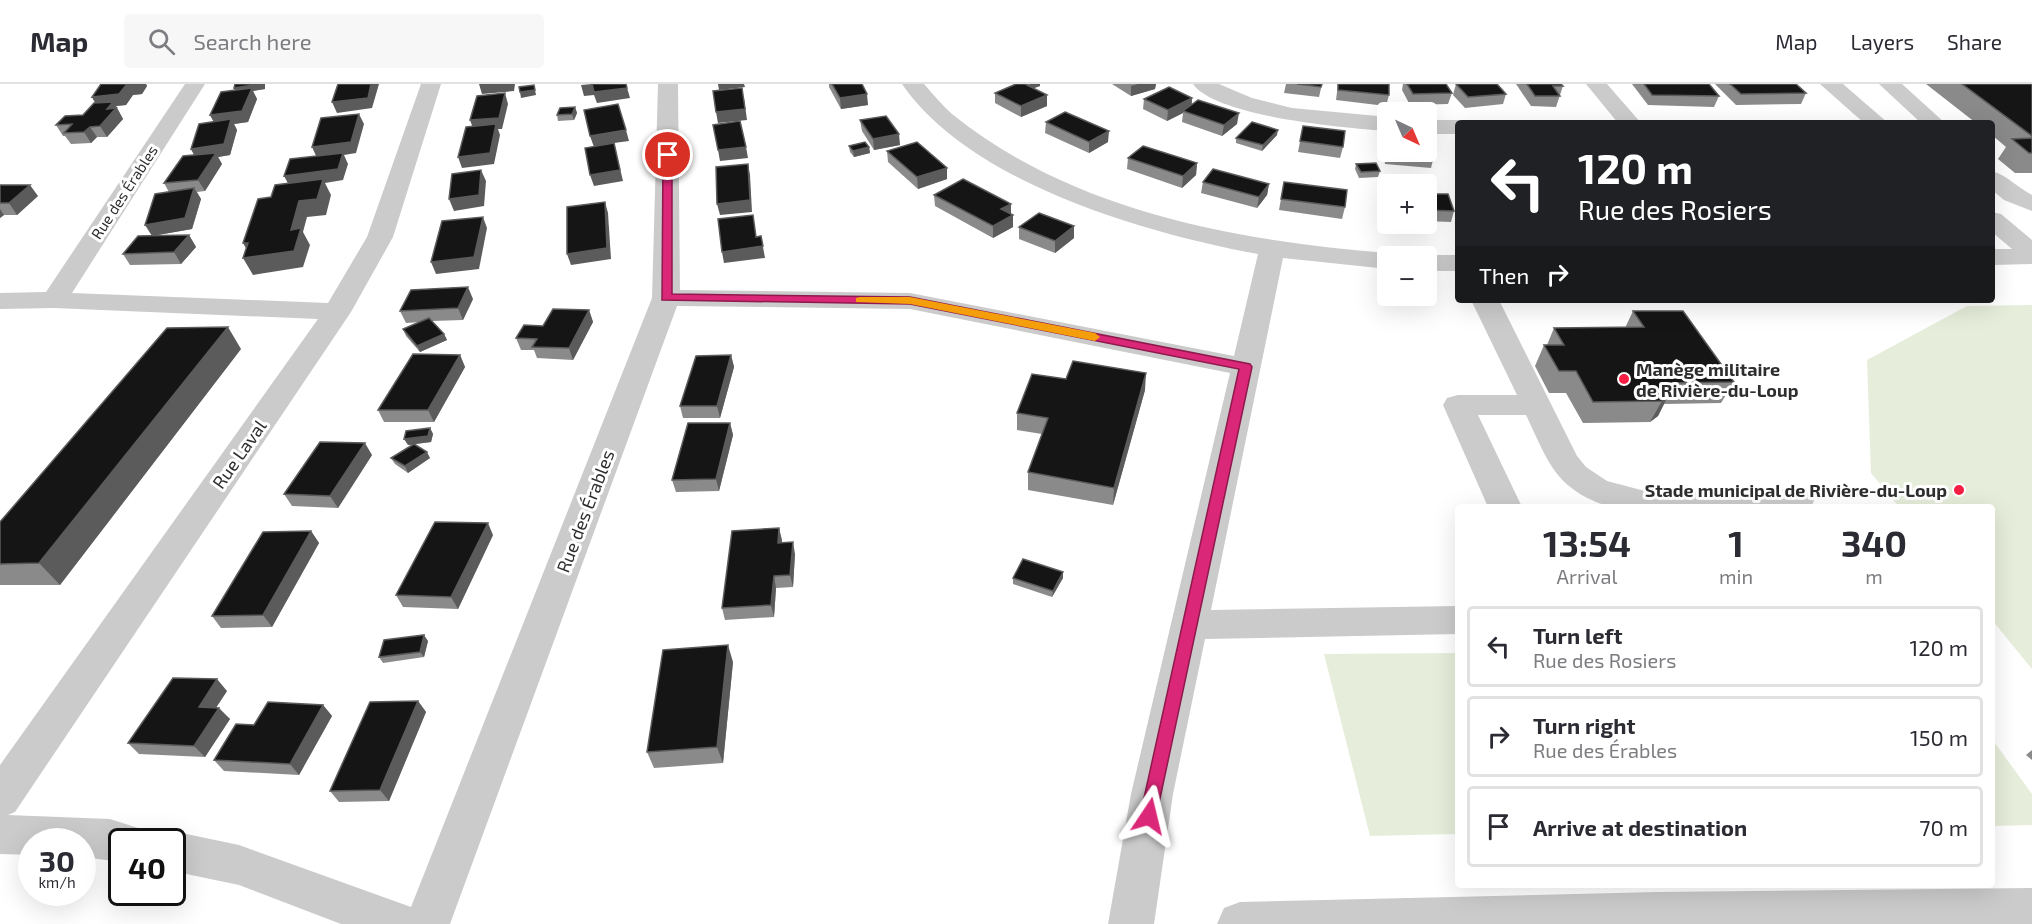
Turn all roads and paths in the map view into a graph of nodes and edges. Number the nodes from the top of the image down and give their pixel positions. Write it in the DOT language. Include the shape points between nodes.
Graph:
graph roads {
  1 [pos="195,84"];
  2 [pos="431,84"];
  3 [pos="668,84"];
  4 [pos="912,84"];
  5 [pos="1203,84"];
  6 [pos="1596,84"];
  7 [pos="1830,84"];
  8 [pos="1889,84"];
  9 [pos="1627,120"];
  10 [pos="1873,120"];
  11 [pos="1931,120"];
  12 [pos="1377,123"];
  13 [pos="1437,127"];
  14 [pos="1455,127"];
  15 [pos="1995,180"];
  16 [pos="2032,204"];
  17 [pos="1995,222"];
  18 [pos="1272,249"];
  19 [pos="2032,254"];
  20 [pos="1995,257"];
  21 [pos="1377,260"];
  22 [pos="1437,262"];
  23 [pos="1455,263"];
  24 [pos="666,298"];
  25 [pos="54,300"];
  26 [pos="0,301"];
  27 [pos="1486,303"];
  28 [pos="337,312"];
  29 [pos="1246,367"];
  30 [pos="1536,405"];
  31 [pos="1798,501"];
  32 [pos="1503,504"];
  33 [pos="1455,620"];
  34 [pos="1190,625"];
  35 [pos="0,799"];
  36 [pos="0,834"];
  37 [pos="108,841"];
  38 [pos="186,854"];
  39 [pos="2032,910"];
  40 [pos="400,924"];
  41 [pos="428,924"];
  42 [pos="1131,924"];
  43 [pos="1240,924"];
  1 -- 25 [label="street, Rue des Érables"];
  2 -- 28 [label="street, Rue Laval" via="380,237"];
  3 -- 24 [label="street, Rue des Érables"];
  4 -- 18 [label="street" via="922,99 977,143 1057,185 1141,217"];
  5 -- 12 [label="street" via="1258,107 1317,118"];
  6 -- 9 [label="street"];
  7 -- 10 [label="street"];
  8 -- 11 [label="street"];
  13 -- 14 [label="street"];
  15 -- 16 [label="street"];
  17 -- 19 [label="street"];
  18 -- 21 [label="street"];
  18 -- 29 [label="street"];
  19 -- 20 [label="street"];
  22 -- 23 [label="street"];
  24 -- 29 [label="street" via="910,301"];
  24 -- 41 [label="street, Rue des Érables"];
  25 -- 26 [label="street"];
  25 -- 28 [label="street"];
  27 -- 30 [label="street"];
  28 -- 35 [label="street, Rue Laval"];
  29 -- 34 [label="street"];
  30 -- 31 [label="street" via="1575,475 1595,489 1619,498 1645,503"];
  30 -- 32 [label="street" via="1458,405"];
  33 -- 34 [label="street"];
  34 -- 42 [label="street" via="1152,794"];
  36 -- 37 [label="street"];
  38 -- 40 [label="street" via="239,865"];
  39 -- 43 [label="street"];
}
